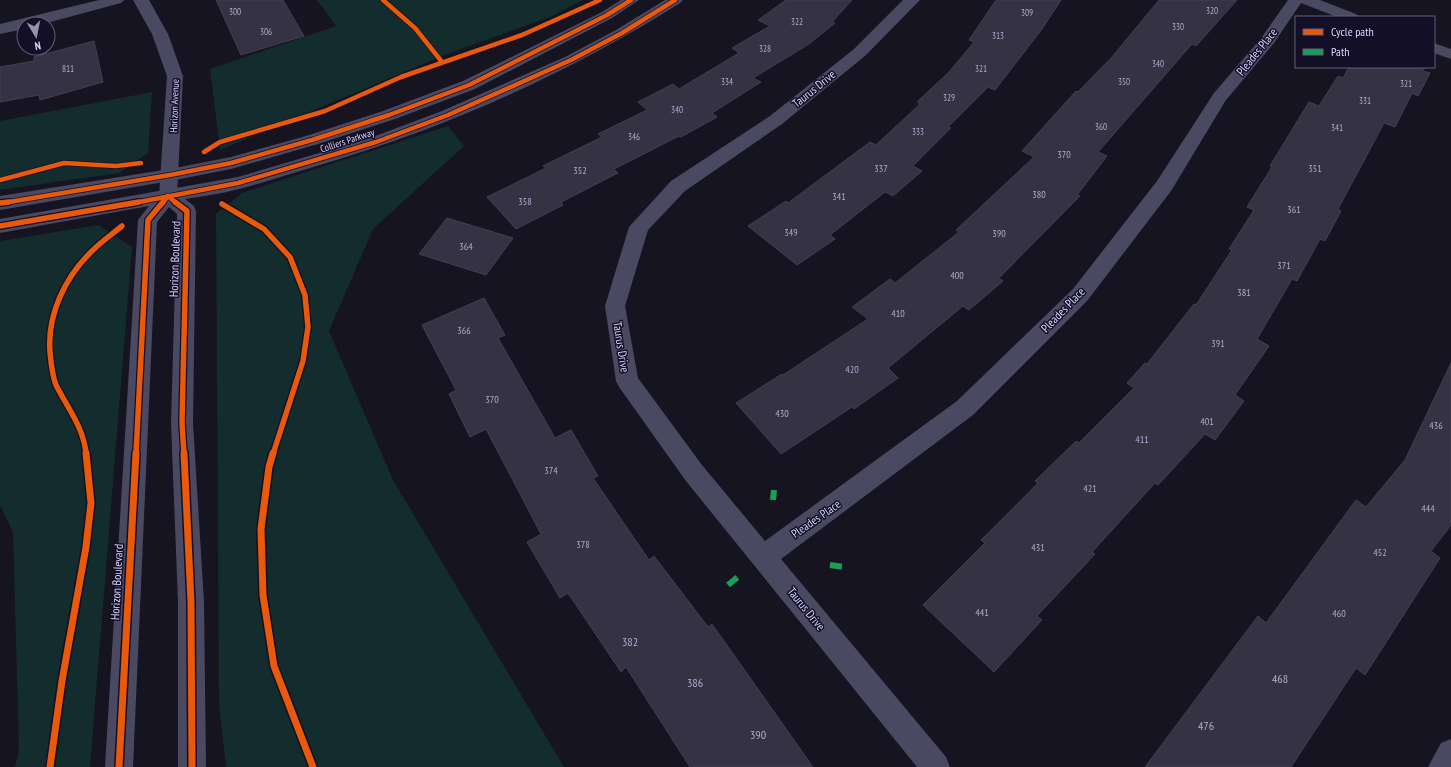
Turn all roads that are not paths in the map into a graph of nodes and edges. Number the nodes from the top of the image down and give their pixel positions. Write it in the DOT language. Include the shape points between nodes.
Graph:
graph roads {
  1 [pos="116,0"];
  2 [pos="141,0"];
  3 [pos="630,0"];
  4 [pos="675,0"];
  5 [pos="912,0"];
  6 [pos="1296,0"];
  7 [pos="1306,0"];
  8 [pos="55,16"];
  9 [pos="1348,16"];
  10 [pos="16,26"];
  11 [pos="0,29"];
  12 [pos="1435,48"];
  13 [pos="1451,54"];
  14 [pos="169,185"];
  15 [pos="0,203"];
  16 [pos="0,226"];
  17 [pos="763,557"];
  18 [pos="1451,753"];
  19 [pos="119,767"];
  20 [pos="192,767"];
  21 [pos="936,767"];
  22 [pos="1442,767"];
  1 -- 8 [label="street"];
  2 -- 14 [label="street, Horizon Avenue" via="160,34 175,76"];
  3 -- 14 [label="street, Colliers Parkway" via="607,15 469,85 389,115 238,160"];
  4 -- 14 [label="street, Colliers Parkway" via="622,33 571,60 448,115 376,142 238,183"];
  5 -- 17 [label="street, Taurus Drive" via="860,52 776,120 678,186 639,227 615,306 627,381 694,473"];
  6 -- 17 [label="street, Pleades Place" via="1268,40 1220,97 1164,186 1080,295 965,408"];
  7 -- 9 [label="street"];
  10 -- 11 [label="street"];
  12 -- 13 [label="street"];
  14 -- 15 [label="street, Colliers Parkway"];
  14 -- 16 [label="street, Colliers Parkway" via="98,210"];
  14 -- 19 [label="street, Horizon Boulevard" via="148,220"];
  14 -- 20 [label="street, Horizon Boulevard" via="187,211 182,423 191,602"];
  17 -- 21 [label="street, Taurus Drive"];
  18 -- 22 [label="street"];
}
